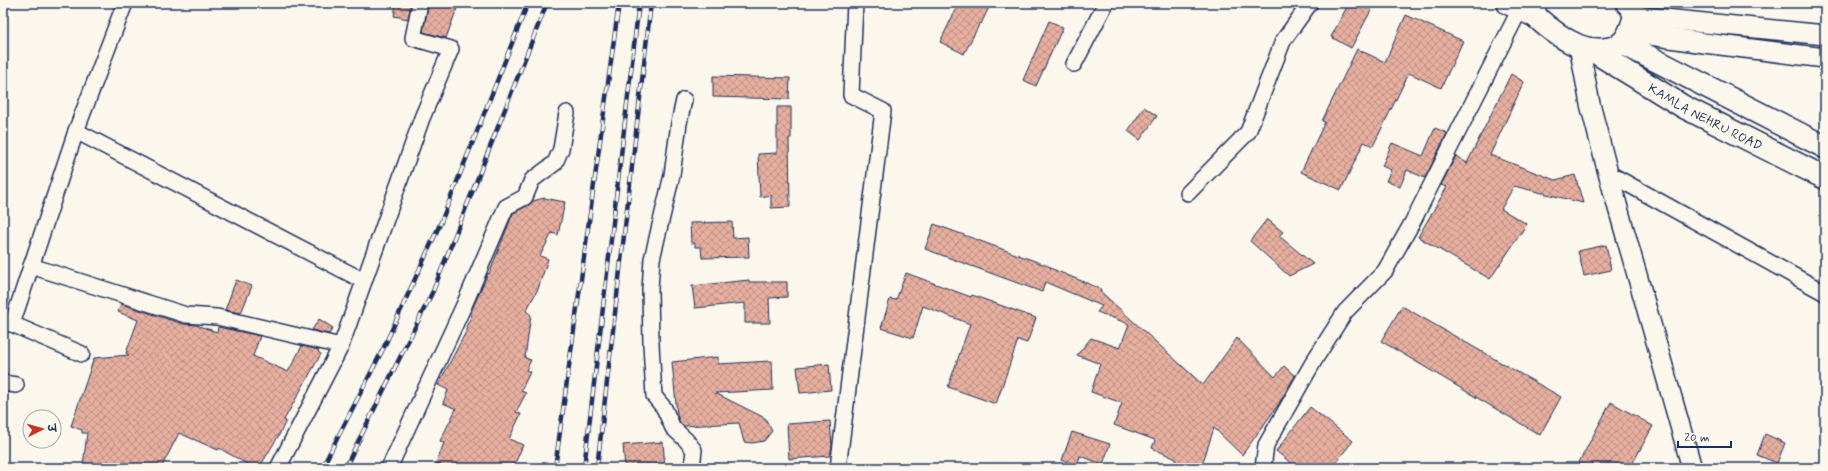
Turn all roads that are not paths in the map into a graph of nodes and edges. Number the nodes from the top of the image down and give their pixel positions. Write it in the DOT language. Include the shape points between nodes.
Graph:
graph roads {
  1 [pos="125,3"];
  2 [pos="420,3"];
  3 [pos="855,3"];
  4 [pos="1106,3"];
  5 [pos="1310,3"];
  6 [pos="1524,8"];
  7 [pos="1629,23"];
  8 [pos="1825,35"];
  9 [pos="1584,47"];
  10 [pos="1825,58"];
  11 [pos="1074,64"];
  12 [pos="684,100"];
  13 [pos="567,113"];
  14 [pos="76,131"];
  15 [pos="1825,147"];
  16 [pos="1608,172"];
  17 [pos="1825,178"];
  18 [pos="1188,193"];
  19 [pos="31,266"];
  20 [pos="364,281"];
  21 [pos="1825,293"];
  22 [pos="8,324"];
  23 [pos="341,346"];
  24 [pos="82,354"];
  25 [pos="278,468"];
  26 [pos="389,468"];
  27 [pos="692,468"];
  28 [pos="838,468"];
  29 [pos="1263,468"];
  30 [pos="1692,468"];
  1 -- 14 [label="street"];
  2 -- 20 [label="street" via="413,38 452,50 422,118"];
  3 -- 28 [label="street" via="851,95 882,110"];
  4 -- 11 [label="street"];
  5 -- 18 [label="street" via="1283,41 1248,132"];
  6 -- 9 [label="main road, KAMLA NEHRU ROAD" via="1544,24"];
  6 -- 29 [label="street" via="1385,270 1345,312 1266,445"];
  7 -- 8 [label="street"];
  7 -- 9 [label="main road" via="1608,49"];
  7 -- 10 [label="street" via="1704,43"];
  7 -- 15 [label="main road, KAMLA NEHRU ROAD"];
  9 -- 16 [label="street" via="1590,104"];
  9 -- 17 [label="main road, KAMLA NEHRU ROAD" via="1684,106"];
  12 -- 27 [label="street" via="672,175 652,259 651,344 654,396 664,408 673,428 694,450"];
  13 -- 26 [label="street" via="561,149 555,163 532,180 525,197 506,207"];
  14 -- 19 [label="street"];
  14 -- 20 [label="street"];
  16 -- 21 [label="street"];
  16 -- 30 [label="street"];
  19 -- 22 [label="street"];
  19 -- 23 [label="street" via="186,315 217,317"];
  20 -- 23 [label="street"];
  22 -- 24 [label="street"];
  23 -- 25 [label="street"];
}
